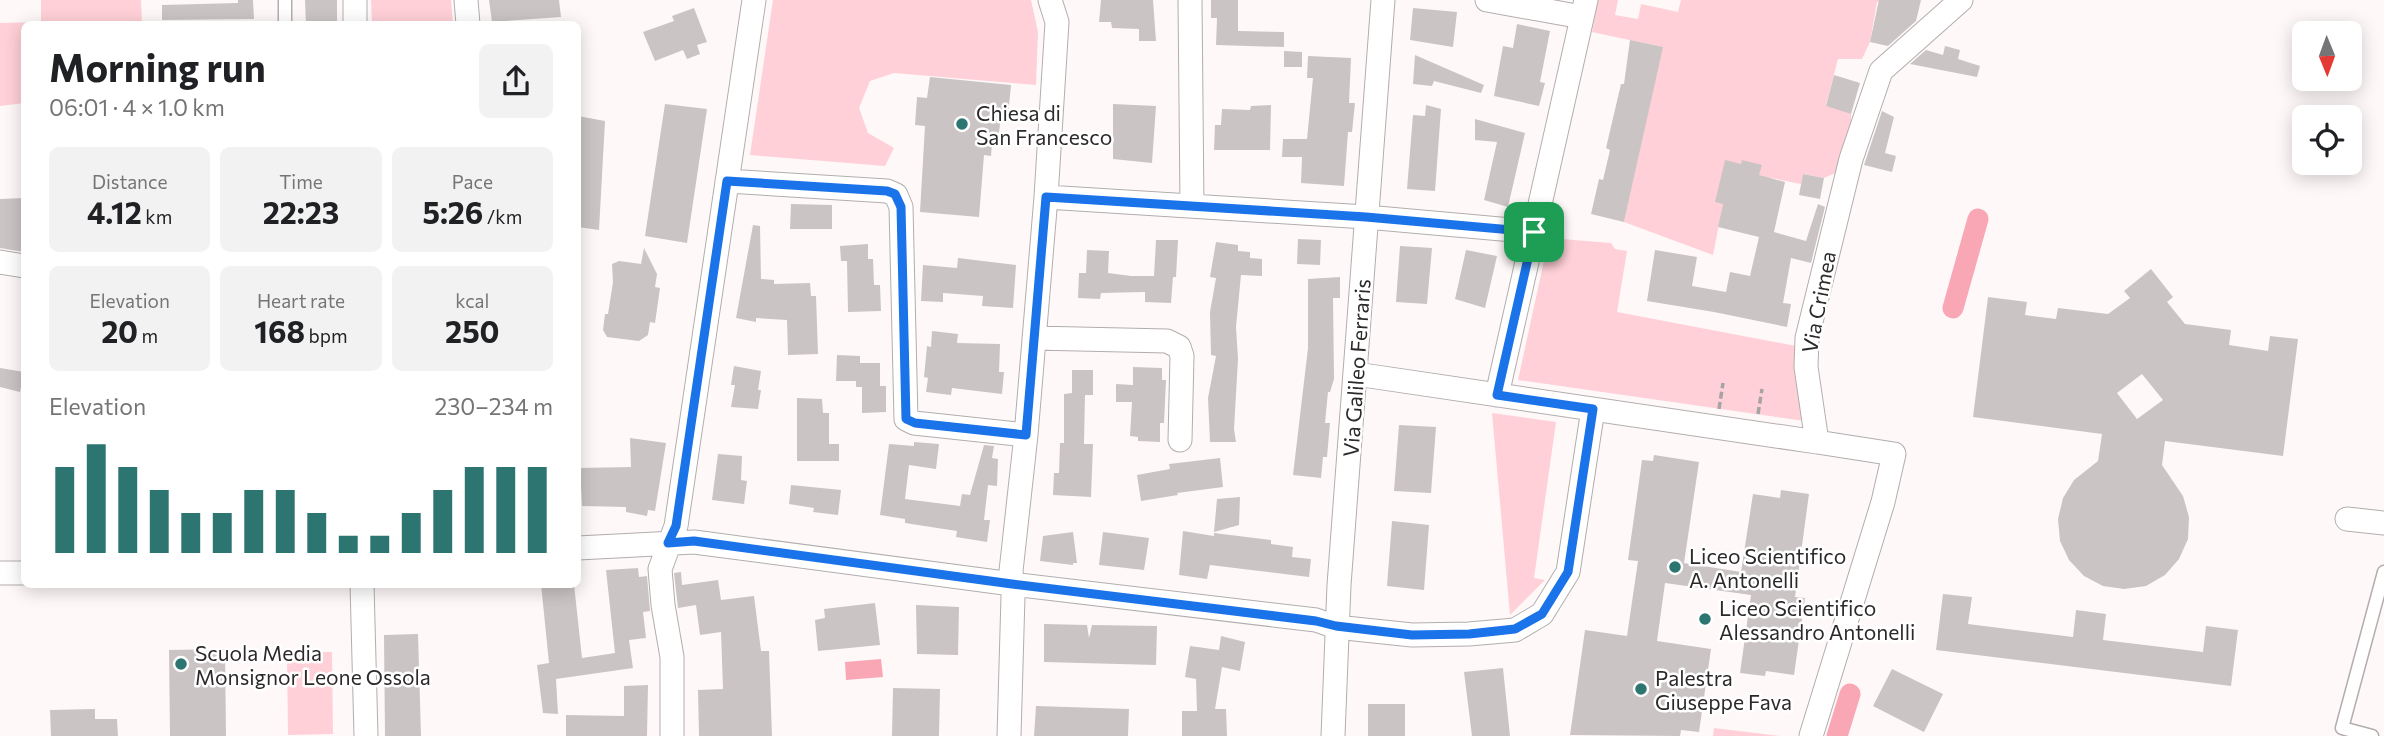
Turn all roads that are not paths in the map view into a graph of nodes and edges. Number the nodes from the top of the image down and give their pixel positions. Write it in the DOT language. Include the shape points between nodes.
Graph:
graph roads {
  1 [pos="285,0"];
  2 [pos="355,0"];
  3 [pos="466,0"];
  4 [pos="754,0"];
  5 [pos="1050,0"];
  6 [pos="1191,0"];
  7 [pos="1383,0"];
  8 [pos="1487,0"];
  9 [pos="1961,0"];
  10 [pos="1584,9"];
  11 [pos="285,21"];
  12 [pos="355,21"];
  13 [pos="468,21"];
  14 [pos="727,181"];
  15 [pos="1046,197"];
  16 [pos="1192,206"];
  17 [pos="1366,217"];
  18 [pos="1534,232"];
  19 [pos="0,262"];
  20 [pos="21,266"];
  21 [pos="1034,338"];
  22 [pos="1356,373"];
  23 [pos="1497,395"];
  24 [pos="1593,409"];
  25 [pos="1026,435"];
  26 [pos="1180,440"];
  27 [pos="1817,442"];
  28 [pos="2347,519"];
  29 [pos="2384,523"];
  30 [pos="668,543"];
  31 [pos="581,548"];
  32 [pos="2384,572"];
  33 [pos="0,573"];
  34 [pos="21,573"];
  35 [pos="1012,584"];
  36 [pos="362,588"];
  37 [pos="2380,601"];
  38 [pos="1336,626"];
  39 [pos="366,736"];
  40 [pos="672,736"];
  41 [pos="1009,736"];
  42 [pos="1334,736"];
  43 [pos="1811,736"];
  44 [pos="2372,736"];
  1 -- 11 [label="lane"];
  2 -- 12 [label="street"];
  3 -- 13 [label="street"];
  4 -- 14 [label="street"];
  5 -- 15 [label="street" via="1057,22"];
  6 -- 16 [label="street"];
  7 -- 17 [label="street, Via Galileo Ferraris"];
  8 -- 10 [label="street"];
  9 -- 27 [label="street, Via Crimea" via="1881,71 1851,159 1807,338 1806,367"];
  10 -- 18 [label="street"];
  14 -- 25 [label="street" via="895,194 901,207 906,419"];
  14 -- 30 [label="street" via="676,526"];
  15 -- 16 [label="street"];
  15 -- 21 [label="street"];
  16 -- 17 [label="street"];
  17 -- 18 [label="street"];
  17 -- 22 [label="street, Via Galileo Ferraris"];
  18 -- 23 [label="street"];
  19 -- 20 [label="street"];
  21 -- 25 [label="street"];
  21 -- 26 [label="street" via="1167,341 1179,347"];
  22 -- 23 [label="street"];
  22 -- 38 [label="street, Via Galileo Ferraris"];
  23 -- 24 [label="street"];
  24 -- 27 [label="street"];
  24 -- 38 [label="street" via="1568,572 1542,614 1515,629 1469,634 1412,635"];
  25 -- 35 [label="street"];
  27 -- 43 [label="street" via="1894,454"];
  28 -- 29 [label="street"];
  30 -- 31 [label="street"];
  30 -- 35 [label="street" via="694,541"];
  30 -- 40 [label="street" via="660,569 672,657"];
  32 -- 37 [label="lane"];
  33 -- 34 [label="street"];
  35 -- 38 [label="street"];
  35 -- 41 [label="street"];
  36 -- 39 [label="street"];
  37 -- 44 [label="lane" via="2342,728"];
  38 -- 42 [label="street, Via Galileo Ferraris"];
}
